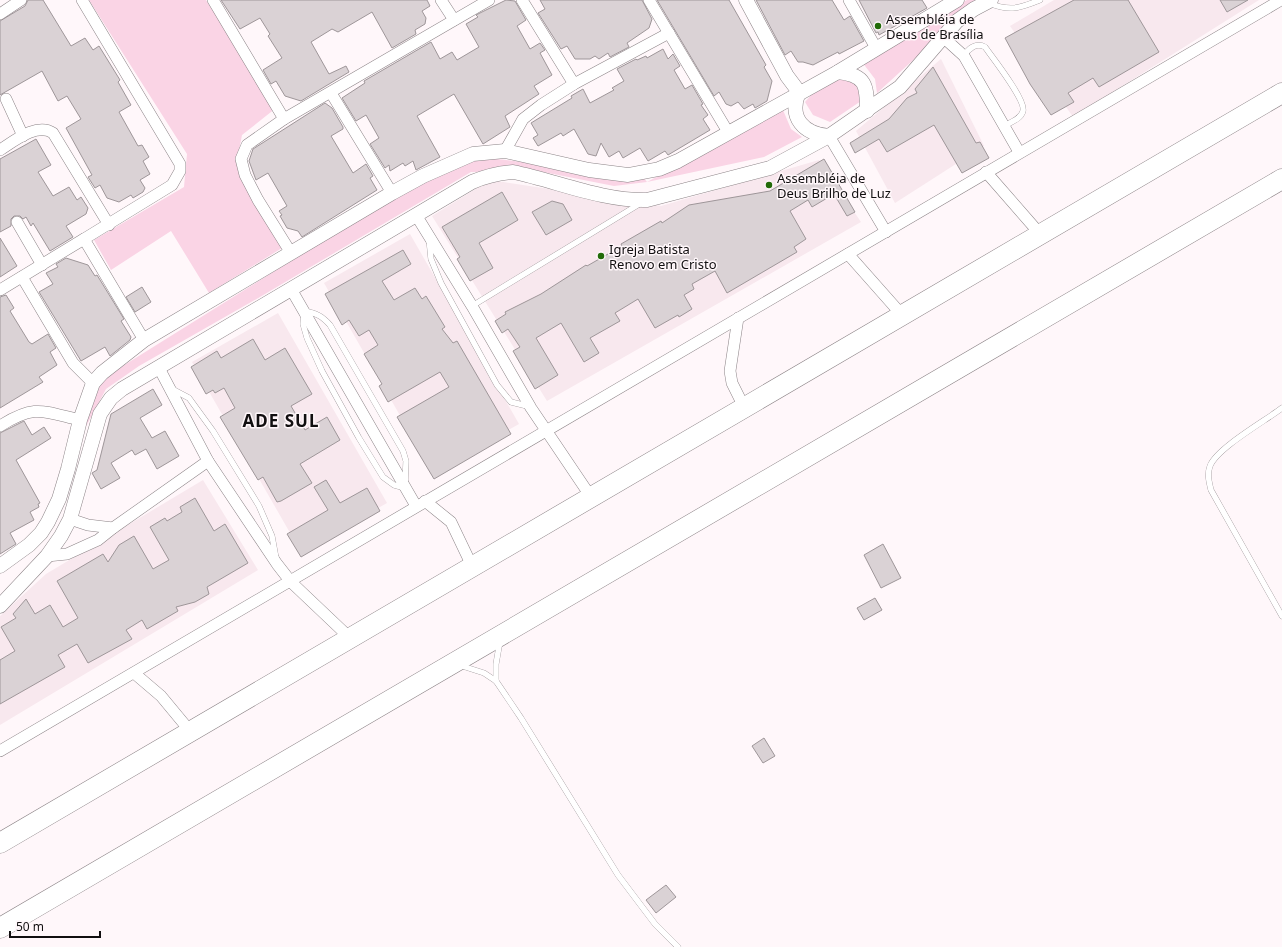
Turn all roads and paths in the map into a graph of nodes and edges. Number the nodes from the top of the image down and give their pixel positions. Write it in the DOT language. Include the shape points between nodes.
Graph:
graph roads {
  1 [pos="21,0"];
  2 [pos="82,0"];
  3 [pos="213,0"];
  4 [pos="441,0"];
  5 [pos="489,0"];
  6 [pos="522,0"];
  7 [pos="649,0"];
  8 [pos="746,0"];
  9 [pos="849,0"];
  10 [pos="1040,0"];
  11 [pos="1281,0"];
  12 [pos="989,1"];
  13 [pos="949,2"];
  14 [pos="0,14"];
  15 [pos="454,20"];
  16 [pos="669,33"];
  17 [pos="943,36"];
  18 [pos="876,48"];
  19 [pos="964,56"];
  20 [pos="838,72"];
  21 [pos="574,84"];
  22 [pos="799,92"];
  23 [pos="331,93"];
  24 [pos="1282,94"];
  25 [pos="6,99"];
  26 [pos="867,111"];
  27 [pos="284,119"];
  28 [pos="1004,126"];
  29 [pos="728,132"];
  30 [pos="23,136"];
  31 [pos="829,136"];
  32 [pos="0,150"];
  33 [pos="505,151"];
  34 [pos="1019,152"];
  35 [pos="986,172"];
  36 [pos="1282,179"];
  37 [pos="392,193"];
  38 [pos="647,200"];
  39 [pos="416,215"];
  40 [pos="17,222"];
  41 [pos="110,225"];
  42 [pos="886,232"];
  43 [pos="429,234"];
  44 [pos="1041,235"];
  45 [pos="84,239"];
  46 [pos="291,254"];
  47 [pos="848,254"];
  48 [pos="42,265"];
  49 [pos="22,277"];
  50 [pos="291,289"];
  51 [pos="0,290"];
  52 [pos="472,306"];
  53 [pos="304,311"];
  54 [pos="902,315"];
  55 [pos="738,318"];
  56 [pos="144,340"];
  57 [pos="159,368"];
  58 [pos="92,383"];
  59 [pos="171,388"];
  60 [pos="744,407"];
  61 [pos="531,408"];
  62 [pos="1282,408"];
  63 [pos="80,420"];
  64 [pos="0,426"];
  65 [pos="546,430"];
  66 [pos="208,461"];
  67 [pos="405,488"];
  68 [pos="591,497"];
  69 [pos="421,504"];
  70 [pos="70,519"];
  71 [pos="113,528"];
  72 [pos="47,556"];
  73 [pos="277,564"];
  74 [pos="0,566"];
  75 [pos="472,566"];
  76 [pos="291,582"];
  77 [pos="0,606"];
  78 [pos="1282,616"];
  79 [pos="500,636"];
  80 [pos="350,637"];
  81 [pos="454,663"];
  82 [pos="134,673"];
  83 [pos="496,681"];
  84 [pos="190,731"];
  85 [pos="0,751"];
  86 [pos="0,843"];
  87 [pos="0,928"];
  88 [pos="678,947"];
  1 -- 14 [label="street"];
  2 -- 41 [label="street" via="180,164 180,171 172,185"];
  3 -- 27 [label="street"];
  4 -- 15 [label="street"];
  5 -- 15 [label="street"];
  6 -- 21 [label="street"];
  7 -- 16 [label="street"];
  8 -- 22 [label="street" via="786,76"];
  9 -- 18 [label="street"];
  10 -- 12 [label="lane" via="1010,9"];
  11 -- 34 [label="street"];
  12 -- 17 [label="street" via="957,21"];
  13 -- 18 [label="street"];
  15 -- 23 [label="street"];
  16 -- 21 [label="street"];
  16 -- 29 [label="street"];
  17 -- 19 [label="street"];
  17 -- 26 [label="street" via="900,87"];
  18 -- 20 [label="street"];
  19 -- 28 [label="street"];
  19 -- 28 [label="lane" via="975,46 985,47 1018,96 1024,107 1023,111 1017,119"];
  20 -- 22 [label="street"];
  20 -- 26 [label="street" via="855,75 863,82 866,89"];
  21 -- 33 [label="street" via="523,119"];
  22 -- 29 [label="street"];
  22 -- 31 [label="street" via="795,111 799,121 817,135"];
  23 -- 27 [label="street"];
  23 -- 37 [label="street"];
  24 -- 44 [label="highway"];
  25 -- 30 [label="street"];
  26 -- 31 [label="street"];
  27 -- 46 [label="street" via="247,145 241,159 245,175 258,200"];
  28 -- 34 [label="street"];
  29 -- 33 [label="street" via="678,161 659,169 628,175 589,170"];
  30 -- 32 [label="street"];
  30 -- 41 [label="street" via="40,129 53,133"];
  31 -- 38 [label="street" via="770,168"];
  31 -- 42 [label="street"];
  33 -- 37 [label="street" via="473,154"];
  34 -- 35 [label="street"];
  35 -- 42 [label="street"];
  35 -- 44 [label="street"];
  36 -- 79 [label="highway"];
  37 -- 46 [label="street"];
  38 -- 39 [label="street" via="611,196 513,172 498,173 472,182"];
  38 -- 52 [label="lane"];
  39 -- 43 [label="street"];
  39 -- 50 [label="street"];
  40 -- 48 [label="street"];
  41 -- 45 [label="street"];
  42 -- 47 [label="street"];
  43 -- 52 [label="street"];
  43 -- 61 [label="lane" via="429,250 441,283 494,380 511,402"];
  44 -- 54 [label="highway"];
  45 -- 48 [label="street"];
  45 -- 56 [label="street"];
  46 -- 56 [label="street"];
  47 -- 54 [label="street"];
  47 -- 55 [label="street"];
  48 -- 49 [label="street"];
  49 -- 51 [label="street"];
  49 -- 58 [label="street" via="73,364"];
  50 -- 53 [label="street"];
  50 -- 57 [label="street"];
  52 -- 61 [label="street"];
  53 -- 67 [label="street"];
  53 -- 67 [label="lane" via="303,324 307,338 355,432 383,477 394,485"];
  53 -- 67 [label="lane" via="323,317 330,325 403,451 406,461"];
  54 -- 60 [label="highway"];
  55 -- 60 [label="street" via="730,371 732,383"];
  55 -- 65 [label="street"];
  56 -- 58 [label="street"];
  57 -- 59 [label="street"];
  57 -- 70 [label="street" via="111,398 100,414"];
  58 -- 63 [label="street"];
  59 -- 66 [label="street"];
  59 -- 73 [label="lane" via="189,398 202,413 259,506 272,536"];
  60 -- 68 [label="highway"];
  61 -- 65 [label="street"];
  62 -- 78 [label="lane" via="1222,451 1208,471 1211,490"];
  63 -- 64 [label="street" via="34,410 21,413"];
  63 -- 74 [label="street" via="59,499 48,522 29,545"];
  65 -- 68 [label="street"];
  65 -- 69 [label="street"];
  66 -- 71 [label="street"];
  66 -- 73 [label="street"];
  67 -- 69 [label="street"];
  68 -- 75 [label="highway"];
  69 -- 75 [label="street" via="443,515 454,527"];
  69 -- 76 [label="street"];
  70 -- 71 [label="street" via="88,525"];
  70 -- 72 [label="street"];
  71 -- 72 [label="street" via="87,547 67,554"];
  72 -- 77 [label="street"];
  73 -- 76 [label="street"];
  75 -- 80 [label="highway"];
  76 -- 80 [label="street"];
  76 -- 82 [label="street"];
  79 -- 81 [label="highway"];
  79 -- 83 [label="lane"];
  80 -- 84 [label="highway"];
  81 -- 83 [label="lane" via="484,673"];
  81 -- 87 [label="highway"];
  82 -- 84 [label="street" via="162,696"];
  82 -- 85 [label="street"];
  83 -- 88 [label="lane" via="618,875 654,924"];
  84 -- 86 [label="highway"];
}
